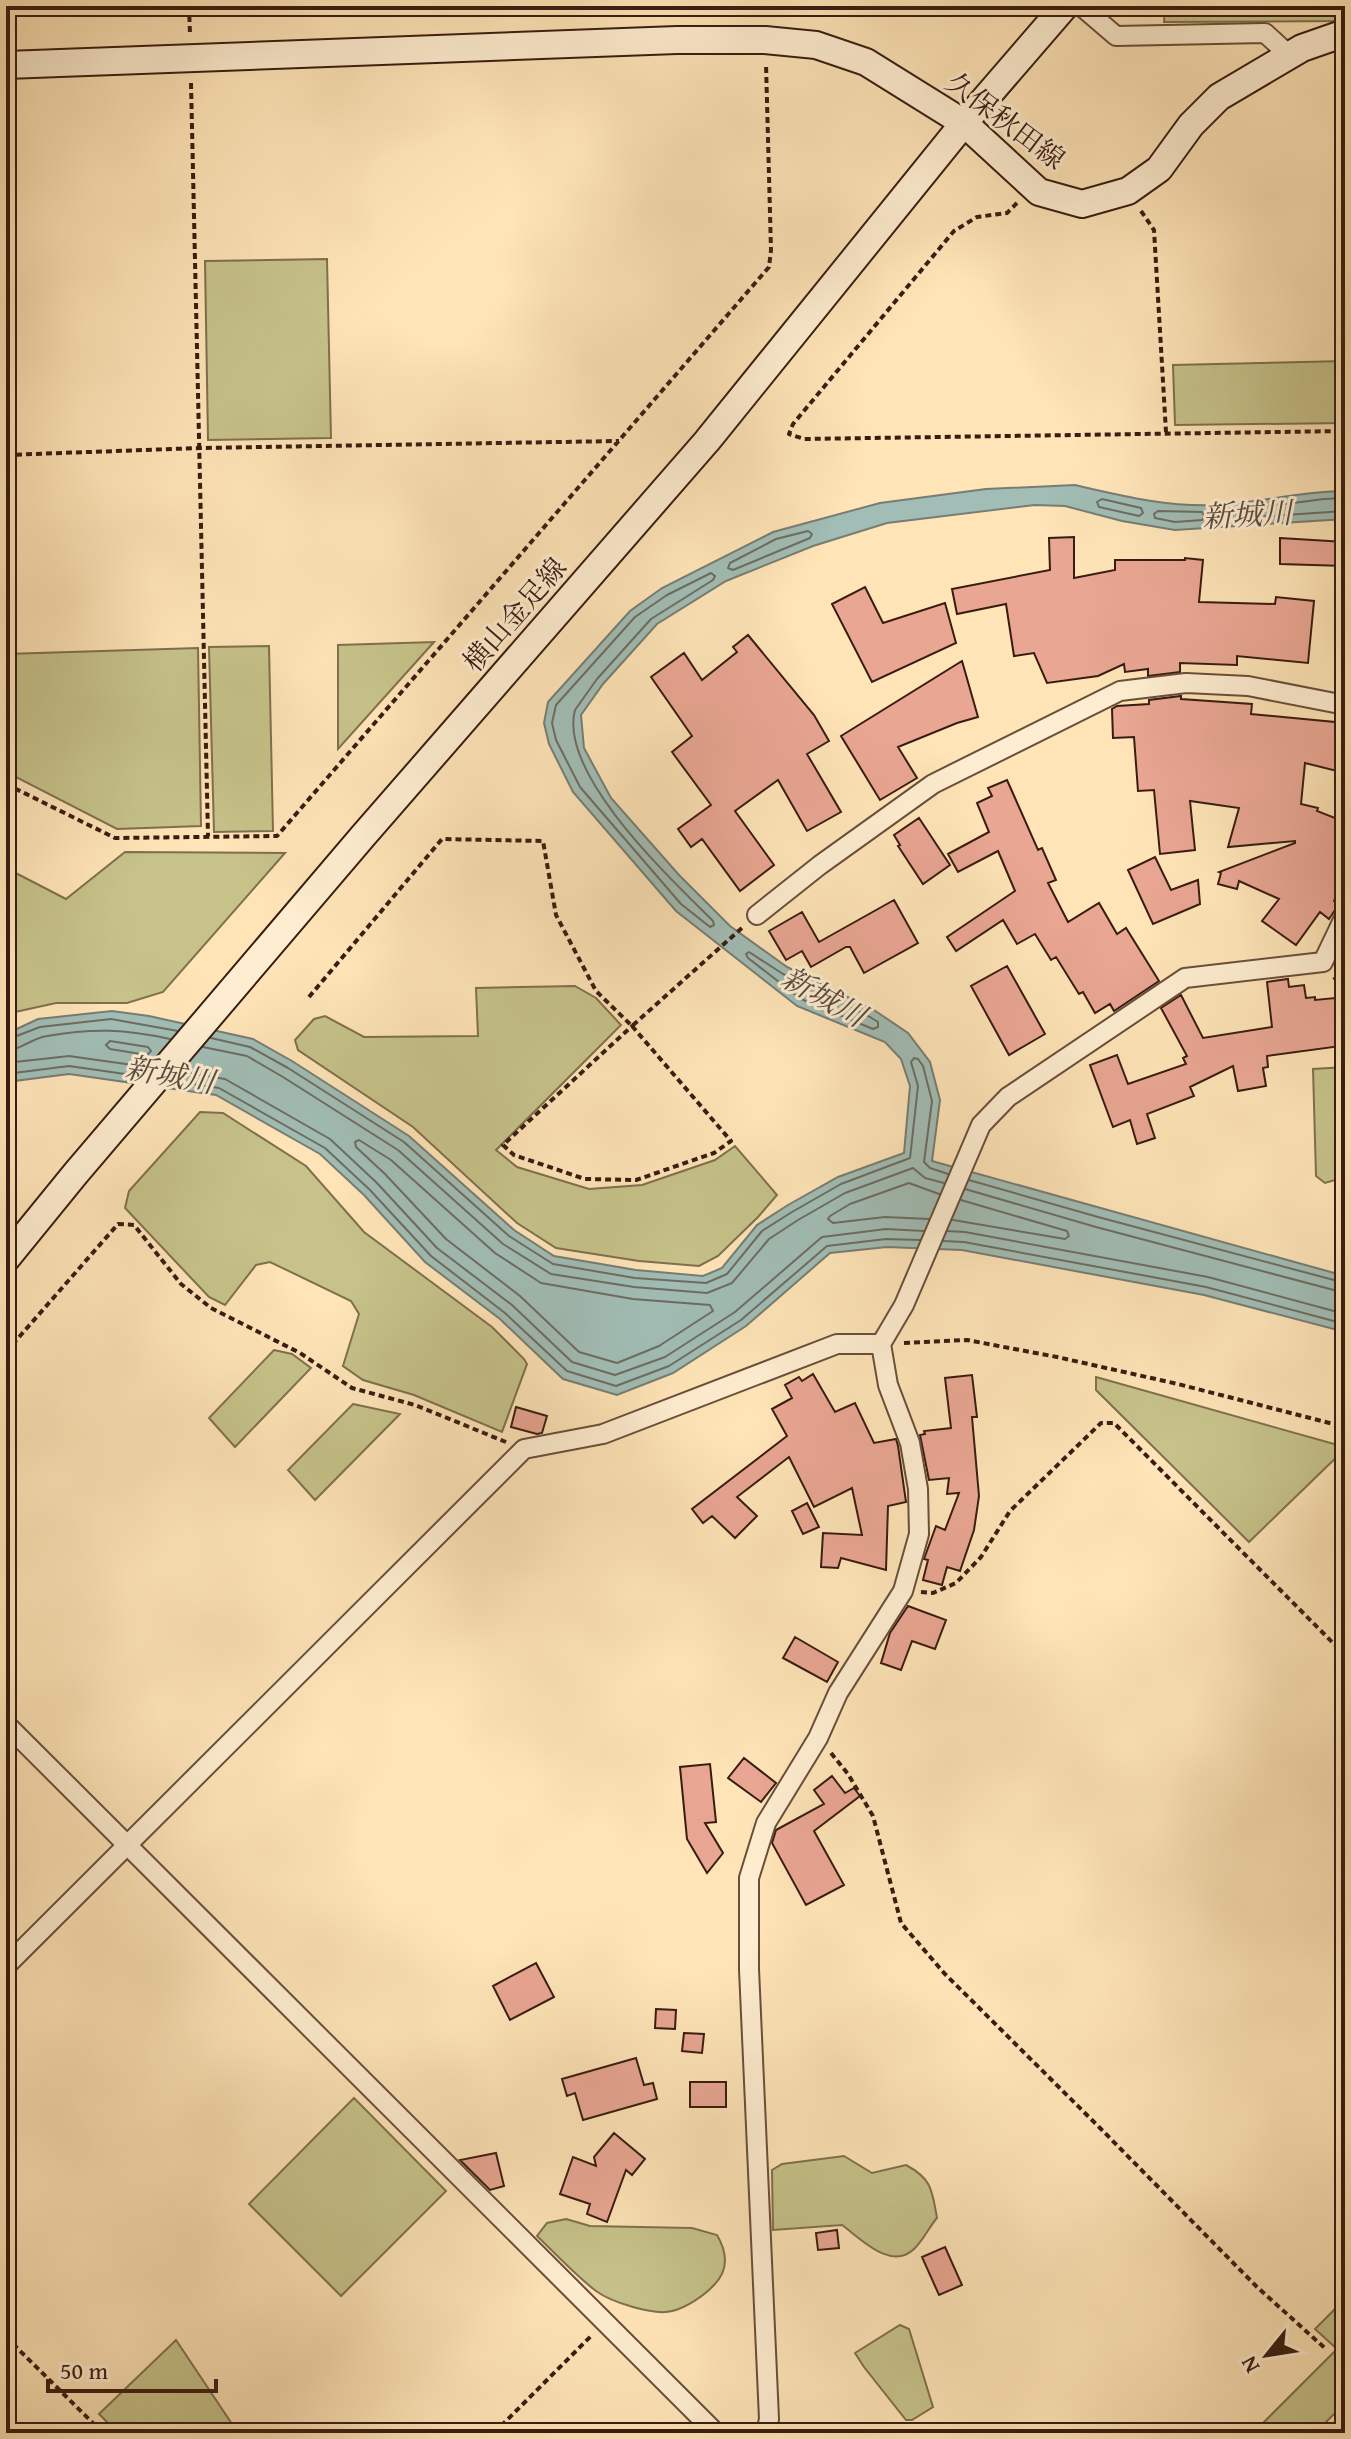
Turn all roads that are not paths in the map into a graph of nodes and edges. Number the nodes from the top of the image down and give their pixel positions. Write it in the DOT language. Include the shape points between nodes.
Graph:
graph roads {
  1 [pos="1065,6"];
  2 [pos="1081,6"];
  3 [pos="1345,33"];
  4 [pos="1289,55"];
  5 [pos="6,65"];
  6 [pos="964,123"];
  7 [pos="1345,705"];
  8 [pos="757,915"];
  9 [pos="1345,916"];
  10 [pos="6,1259"];
  11 [pos="881,1344"];
  12 [pos="6,1724"];
  13 [pos="128,1844"];
  14 [pos="6,1966"];
  15 [pos="716,2433"];
  16 [pos="766,2433"];
  1 -- 6 [label="street, 横山金足線"];
  2 -- 4 [label="street" via="1116,36 1265,33"];
  3 -- 4 [label="street, 久保秋田線"];
  4 -- 6 [label="street, 久保秋田線" via="1219,97 1159,169 1128,191 1082,204 1039,192"];
  5 -- 6 [label="street, 久保秋田線" via="765,40 816,45 866,62"];
  6 -- 10 [label="street, 横山金足線" via="707,441 363,836"];
  7 -- 8 [label="street" via="1248,686 1186,683 1120,691 933,784"];
  9 -- 11 [label="street" via="1323,962 1185,978 1008,1097 981,1125 904,1305"];
  11 -- 13 [label="street" via="837,1344 603,1434 524,1449"];
  11 -- 16 [label="street" via="888,1385 910,1443 919,1534 903,1591 838,1693 818,1738 766,1823 749,1878"];
  12 -- 13 [label="street"];
  13 -- 14 [label="street"];
  13 -- 15 [label="street"];
}
